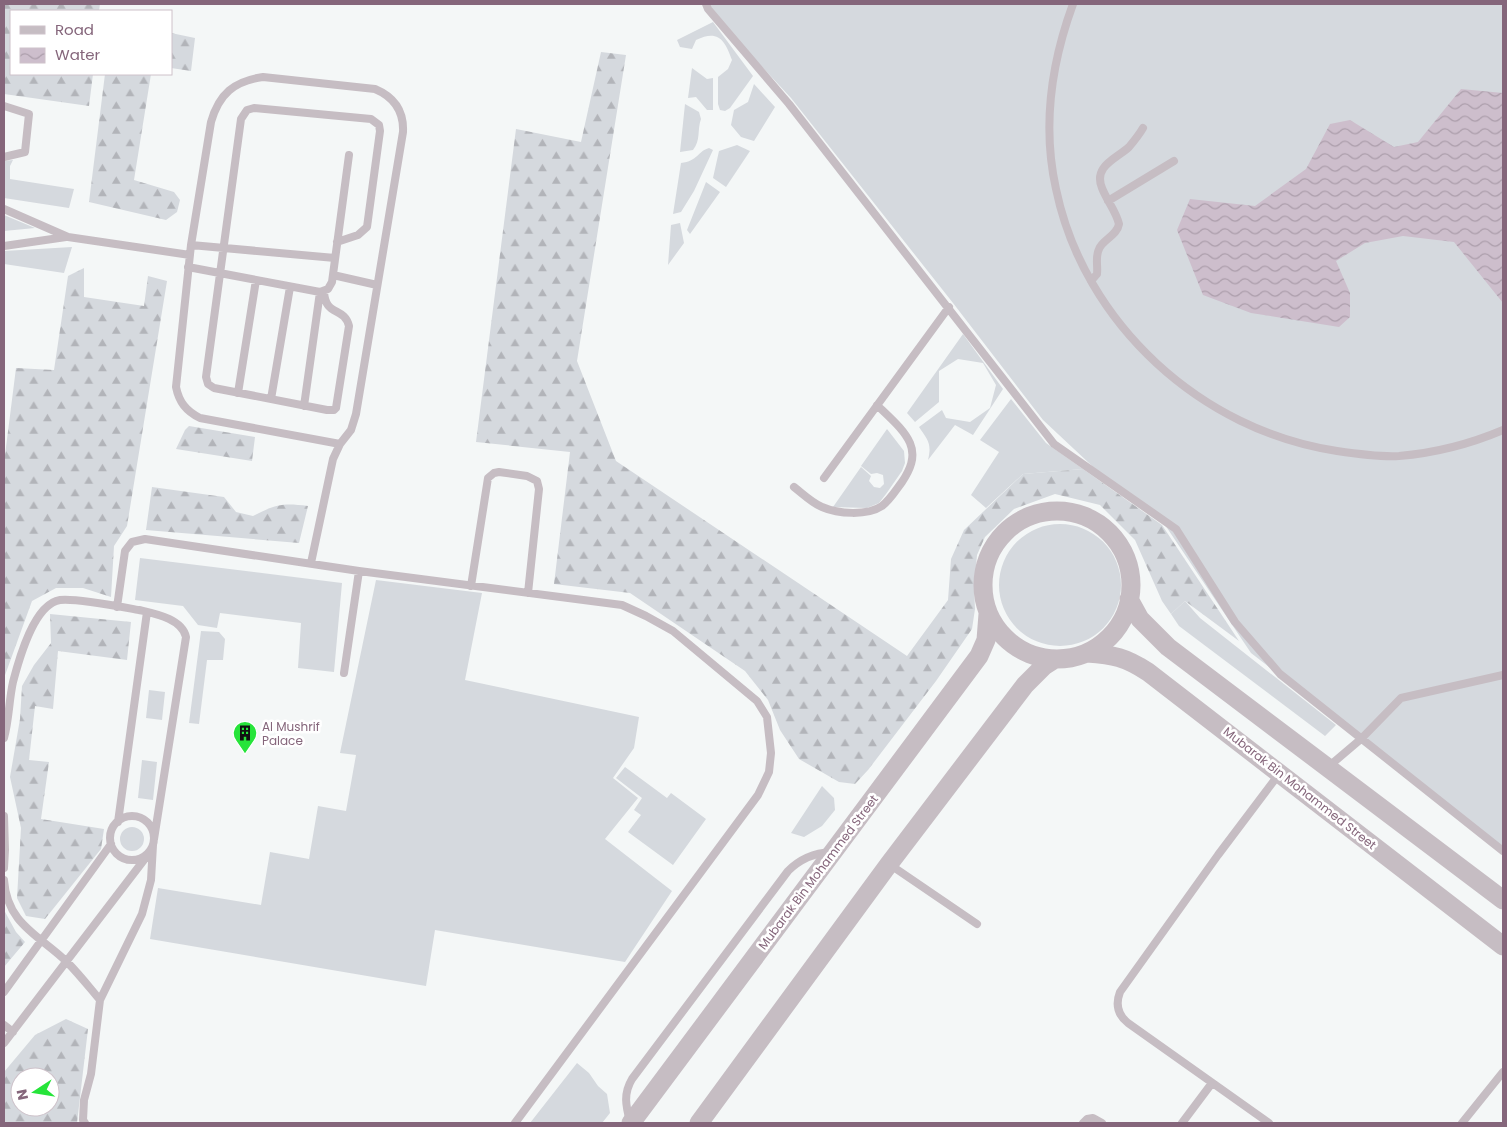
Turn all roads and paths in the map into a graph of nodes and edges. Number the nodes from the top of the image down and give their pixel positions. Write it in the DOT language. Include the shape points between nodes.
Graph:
graph roads {
  1 [pos="1073,4"];
  2 [pos="709,6"];
  3 [pos="4,106"];
  4 [pos="1143,128"];
  5 [pos="349,154"];
  6 [pos="4,157"];
  7 [pos="1174,161"];
  8 [pos="1108,201"];
  9 [pos="4,209"];
  10 [pos="68,237"];
  11 [pos="337,242"];
  12 [pos="191,245"];
  13 [pos="4,246"];
  14 [pos="223,248"];
  15 [pos="190,255"];
  16 [pos="335,258"];
  17 [pos="188,267"];
  18 [pos="220,273"];
  19 [pos="332,275"];
  20 [pos="256,280"];
  21 [pos="1091,281"];
  22 [pos="377,285"];
  23 [pos="290,287"];
  24 [pos="322,292"];
  25 [pos="949,307"];
  26 [pos="238,392"];
  27 [pos="271,399"];
  28 [pos="877,405"];
  29 [pos="304,406"];
  30 [pos="1503,430"];
  31 [pos="340,444"];
  32 [pos="824,478"];
  33 [pos="794,486"];
  34 [pos="311,563"];
  35 [pos="359,571"];
  36 [pos="471,586"];
  37 [pos="528,593"];
  38 [pos="1130,599"];
  39 [pos="117,606"];
  40 [pos="147,612"];
  41 [pos="988,614"];
  42 [pos="1087,653"];
  43 [pos="1055,659"];
  44 [pos="344,673"];
  45 [pos="1503,676"];
  46 [pos="4,738"];
  47 [pos="1360,739"];
  48 [pos="1327,767"];
  49 [pos="1280,773"];
  50 [pos="4,816"];
  51 [pos="118,822"];
  52 [pos="154,842"];
  53 [pos="111,844"];
  54 [pos="1503,851"];
  55 [pos="833,852"];
  56 [pos="147,856"];
  57 [pos="889,864"];
  58 [pos="4,868"];
  59 [pos="4,880"];
  60 [pos="1503,900"];
  61 [pos="977,924"];
  62 [pos="41,942"];
  63 [pos="1503,946"];
  64 [pos="67,962"];
  65 [pos="4,992"];
  66 [pos="100,1000"];
  67 [pos="4,1025"];
  68 [pos="13,1032"];
  69 [pos="4,1043"];
  70 [pos="1503,1072"];
  71 [pos="1212,1083"];
  72 [pos="85,1123"];
  73 [pos="515,1123"];
  74 [pos="630,1123"];
  75 [pos="698,1123"];
  76 [pos="1083,1123"];
  77 [pos="1102,1123"];
  78 [pos="1182,1123"];
  79 [pos="1269,1123"];
  80 [pos="1462,1123"];
  1 -- 21 [label="lane" via="1054,70 1050,143 1061,212"];
  2 -- 25 [label="lane"];
  3 -- 6 [label="lane" via="29,114 25,152"];
  4 -- 8 [label="lane" via="1129,147 1110,160 1100,173"];
  5 -- 11 [label="lane"];
  7 -- 8 [label="lane"];
  8 -- 21 [label="lane" via="1118,220 1118,228 1099,247 1097,274"];
  9 -- 10 [label="lane"];
  10 -- 13 [label="lane"];
  10 -- 15 [label="lane"];
  11 -- 14 [label="lane" via="362,233 367,227 379,124 371,119 254,108 242,116"];
  11 -- 16 [label="lane"];
  12 -- 14 [label="lane"];
  12 -- 15 [label="lane"];
  12 -- 22 [label="lane" via="211,122 221,99 229,90 251,78 263,77 375,89 395,102 403,124"];
  14 -- 16 [label="lane"];
  14 -- 18 [label="lane"];
  15 -- 17 [label="lane"];
  16 -- 19 [label="lane"];
  17 -- 18 [label="lane"];
  17 -- 31 [label="lane" via="176,387 186,409 200,418"];
  18 -- 20 [label="lane"];
  18 -- 26 [label="lane" via="206,381 211,387"];
  19 -- 22 [label="lane"];
  19 -- 24 [label="lane" via="330,286"];
  20 -- 23 [label="lane"];
  20 -- 26 [label="lane"];
  21 -- 30 [label="lane" via="1132,338 1178,383 1224,414 1273,436 1325,450 1398,456 1446,449"];
  22 -- 31 [label="lane" via="354,422"];
  23 -- 24 [label="lane"];
  23 -- 27 [label="lane"];
  24 -- 29 [label="lane"];
  24 -- 29 [label="lane" via="327,305 343,316 349,326 338,405 330,411"];
  25 -- 28 [label="lane"];
  25 -- 47 [label="lane" via="1054,444 1176,529 1235,622 1280,674"];
  26 -- 27 [label="lane"];
  27 -- 29 [label="lane"];
  28 -- 32 [label="lane"];
  28 -- 33 [label="lane" via="906,436 912,451 908,473 884,505 862,512 830,510 813,502"];
  31 -- 34 [label="lane" via="333,458"];
  34 -- 35 [label="lane"];
  34 -- 39 [label="lane" via="145,539 132,542 125,551"];
  35 -- 36 [label="lane"];
  35 -- 44 [label="lane"];
  36 -- 37 [label="lane"];
  36 -- 37 [label="lane" via="488,478 499,472 527,476 537,481 539,489"];
  37 -- 73 [label="lane" via="622,606 673,631 757,701 767,718 771,753 769,772 758,795"];
  38 -- 41 [label="street" via="1130,574 1122,550 1107,530 1086,516 1062,510 1037,512 1014,523 996,541 985,564 983,589"];
  38 -- 42 [label="street" via="1121,621 1107,640"];
  38 -- 48 [label="street" via="1140,619 1168,648"];
  39 -- 40 [label="lane"];
  39 -- 46 [label="lane" via="59,600 46,606 22,653 13,683"];
  40 -- 51 [label="lane"];
  40 -- 52 [label="lane" via="178,623 186,637"];
  41 -- 43 [label="street" via="1015,646 1034,655"];
  41 -- 55 [label="street, Mubarak Bin Mohammed Street" via="986,640 979,656"];
  42 -- 43 [label="street"];
  42 -- 49 [label="street, Mubarak Bin Mohammed Street" via="1130,661 1148,672"];
  43 -- 57 [label="street" via="1026,685"];
  45 -- 47 [label="lane" via="1401,698"];
  47 -- 48 [label="lane"];
  47 -- 54 [label="lane"];
  48 -- 60 [label="street"];
  49 -- 63 [label="street, Mubarak Bin Mohammed Street"];
  49 -- 71 [label="lane" via="1117,999 1123,1019"];
  50 -- 58 [label="lane"];
  51 -- 52 [label="lane" via="131,816 145,820 154,832"];
  51 -- 53 [label="lane" via="111,832"];
  52 -- 56 [label="lane"];
  52 -- 66 [label="lane" via="151,880 142,914"];
  53 -- 56 [label="lane" via="118,855 129,860"];
  53 -- 62 [label="lane"];
  55 -- 74 [label="street, Mubarak Bin Mohammed Street"];
  55 -- 74 [label="lane" via="808,857 788,871 692,999 628,1085 625,1100"];
  56 -- 64 [label="lane"];
  57 -- 61 [label="lane"];
  57 -- 75 [label="street"];
  59 -- 62 [label="lane" via="11,909 21,924"];
  62 -- 64 [label="lane"];
  62 -- 65 [label="lane"];
  64 -- 66 [label="lane"];
  64 -- 68 [label="lane"];
  66 -- 72 [label="lane" via="91,1074 84,1100"];
  67 -- 68 [label="lane"];
  68 -- 69 [label="lane"];
  70 -- 80 [label="lane"];
  71 -- 78 [label="lane"];
  71 -- 79 [label="lane"];
  76 -- 77 [label="lane" via="1093,1118"];
}
